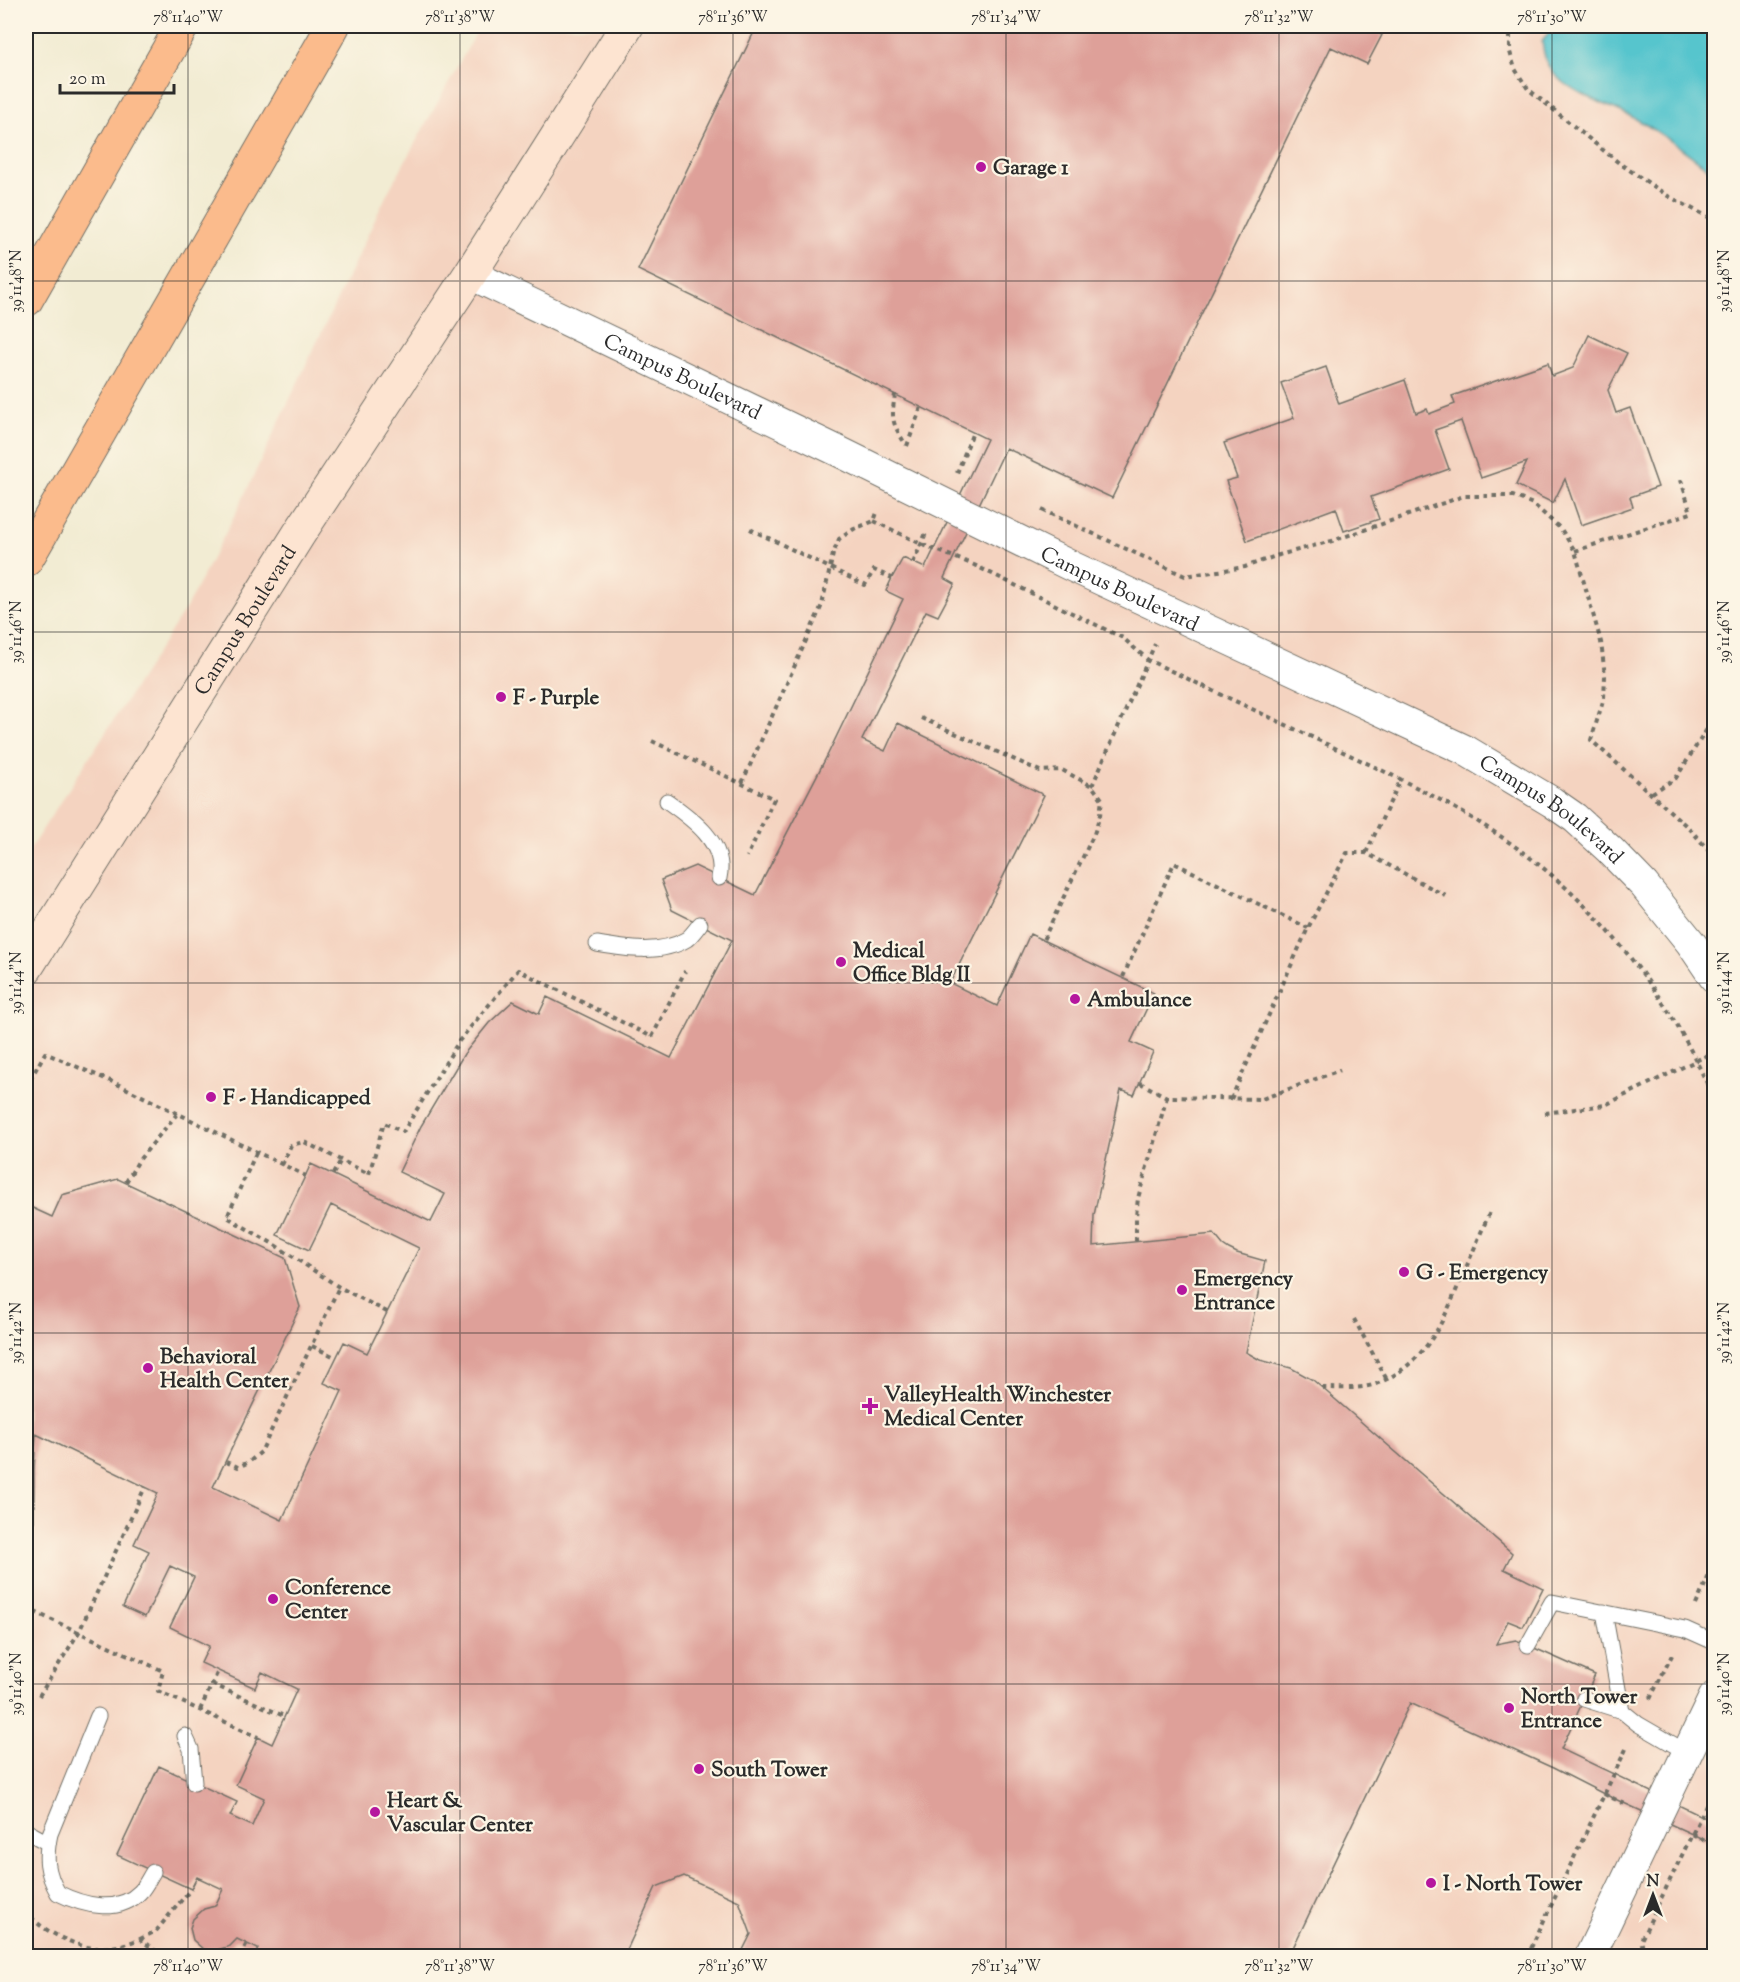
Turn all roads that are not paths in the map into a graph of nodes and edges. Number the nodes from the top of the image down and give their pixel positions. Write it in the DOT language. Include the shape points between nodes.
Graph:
graph roads {
  1 [pos="182,26"];
  2 [pos="333,26"];
  3 [pos="627,26"];
  4 [pos="470,274"];
  5 [pos="26,300"];
  6 [pos="26,560"];
  7 [pos="667,801"];
  8 [pos="719,878"];
  9 [pos="700,924"];
  10 [pos="597,944"];
  11 [pos="26,968"];
  12 [pos="1714,977"];
  13 [pos="1604,1612"];
  14 [pos="1714,1642"];
  15 [pos="1528,1645"];
  16 [pos="1714,1697"];
  17 [pos="1584,1699"];
  18 [pos="1622,1711"];
  19 [pos="98,1716"];
  20 [pos="185,1736"];
  21 [pos="1688,1753"];
  22 [pos="194,1783"];
  23 [pos="26,1831"];
  24 [pos="48,1843"];
  25 [pos="153,1872"];
  26 [pos="1590,1956"];
  1 -- 5 [label="highway"];
  2 -- 6 [label="highway"];
  3 -- 4 [label="street, Campus Boulevard"];
  4 -- 11 [label="street, Campus Boulevard" via="299,534"];
  4 -- 12 [label="street, Campus Boulevard" via="1079,569 1465,750 1575,818 1644,885"];
  7 -- 8 [label="lane" via="702,828 715,848 721,869"];
  9 -- 10 [label="lane" via="689,938 673,945 626,949"];
  13 -- 14 [label="lane" via="1685,1629"];
  13 -- 15 [label="lane" via="1552,1602"];
  13 -- 18 [label="lane"];
  16 -- 21 [label="street"];
  17 -- 18 [label="lane"];
  18 -- 21 [label="lane"];
  19 -- 24 [label="lane"];
  20 -- 22 [label="lane" via="191,1749"];
  21 -- 26 [label="street"];
  23 -- 24 [label="lane"];
  24 -- 25 [label="lane" via="46,1867 58,1893 85,1904 114,1905 128,1900 140,1893"];
}
